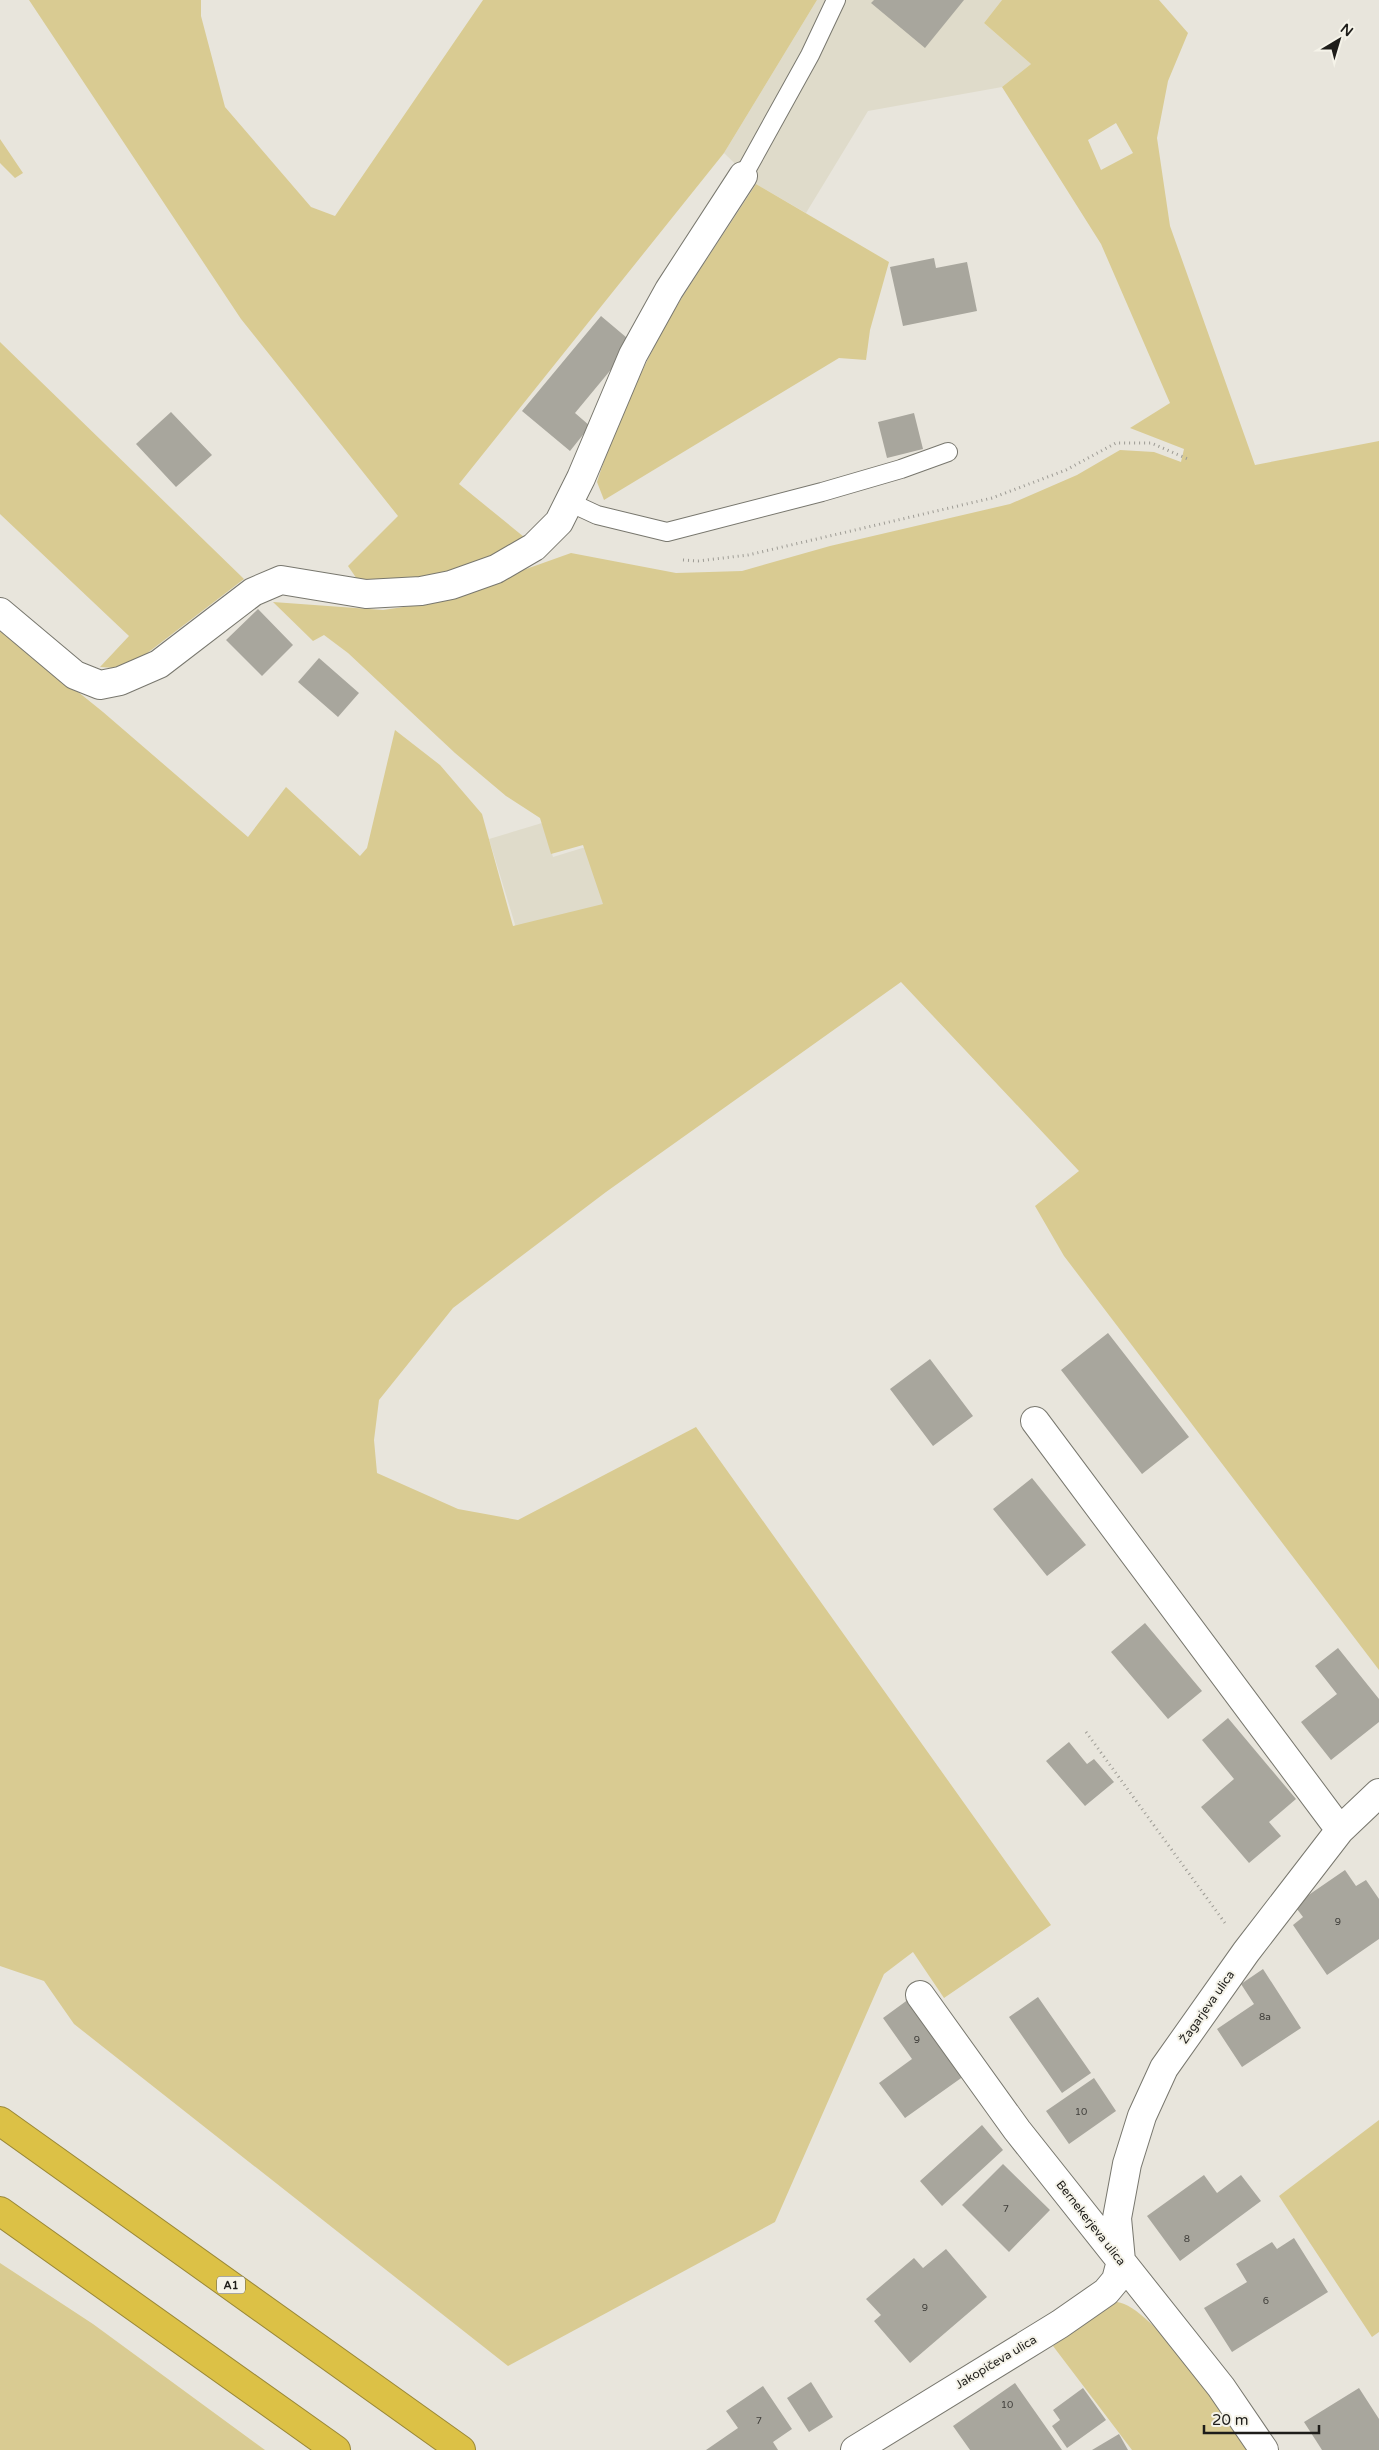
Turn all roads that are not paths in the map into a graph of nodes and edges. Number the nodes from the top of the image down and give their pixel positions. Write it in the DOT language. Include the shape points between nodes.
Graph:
graph roads {
  1 [pos="836,0"];
  2 [pos="743,176"];
  3 [pos="948,452"];
  4 [pos="569,502"];
  5 [pos="0,612"];
  6 [pos="1035,1421"];
  7 [pos="1379,1793"];
  8 [pos="1340,1830"];
  9 [pos="920,1995"];
  10 [pos="0,2121"];
  11 [pos="0,2211"];
  12 [pos="1121,2260"];
  13 [pos="336,2450"];
  14 [pos="461,2450"];
  15 [pos="855,2450"];
  16 [pos="1264,2450"];
  1 -- 2 [label="lane" via="810,55"];
  2 -- 4 [label="street" via="669,290 638,347"];
  3 -- 4 [label="lane" via="822,492 667,532 597,515"];
  4 -- 5 [label="street" via="559,522 534,547 496,569 451,585 421,591 366,594 281,580 253,592 159,664 120,681 100,685 74,675"];
  6 -- 8 [label="street"];
  7 -- 8 [label="street, Žagarjeva ulica"];
  8 -- 12 [label="street, Žagarjeva ulica" via="1246,1952 1164,2068 1142,2116 1127,2164 1117,2218"];
  9 -- 12 [label="street, Bernekerjeva ulica" via="1018,2130"];
  10 -- 14 [label="highway, A1"];
  11 -- 13 [label="highway"];
  12 -- 15 [label="street, Jakopičeva ulica" via="1116,2280 1106,2292 1060,2324"];
  12 -- 16 [label="street, Bernekerjeva ulica" via="1221,2387"];
}
